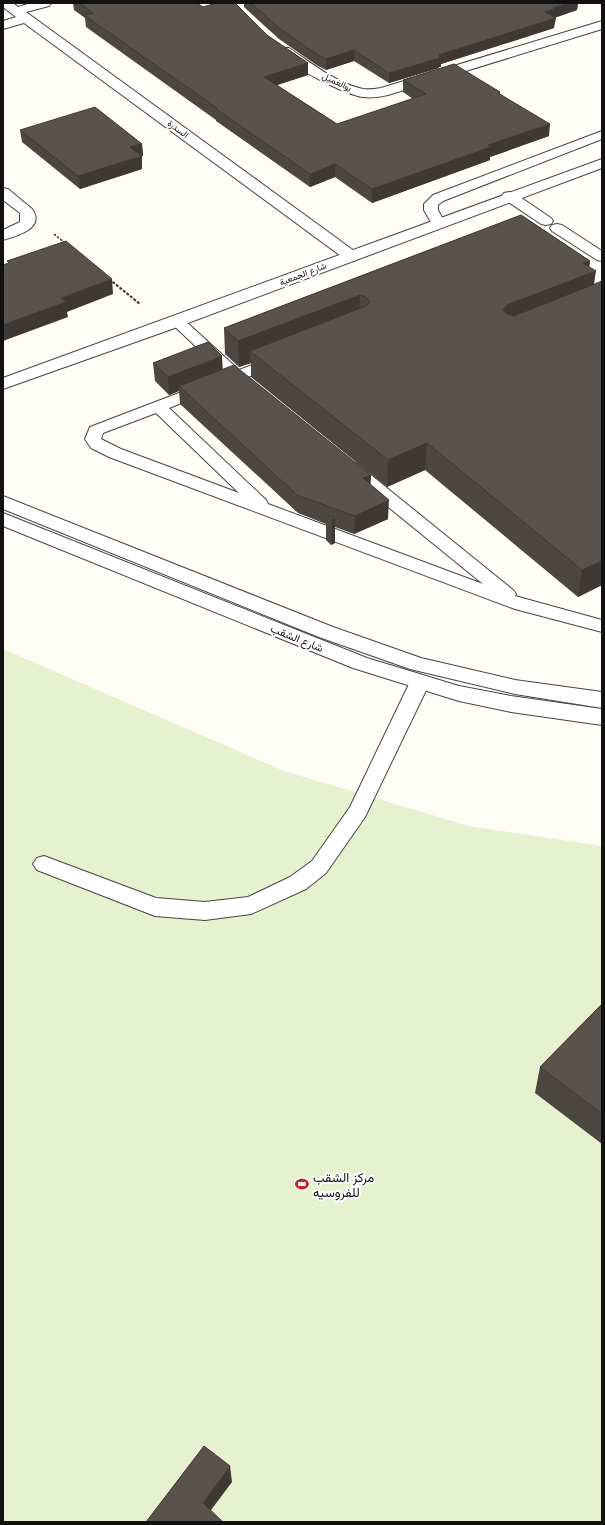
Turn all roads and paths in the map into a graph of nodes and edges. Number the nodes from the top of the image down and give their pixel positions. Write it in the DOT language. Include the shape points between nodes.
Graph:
graph roads {
  1 [pos="45,3"];
  2 [pos="15,11"];
  3 [pos="3,25"];
  4 [pos="602,25"];
  5 [pos="273,43"];
  6 [pos="602,135"];
  7 [pos="602,162"];
  8 [pos="3,192"];
  9 [pos="509,196"];
  10 [pos="27,212"];
  11 [pos="438,223"];
  12 [pos="3,235"];
  13 [pos="69,246"];
  14 [pos="351,256"];
  15 [pos="602,257"];
  16 [pos="106,276"];
  17 [pos="171,323"];
  18 [pos="287,356"];
  19 [pos="237,376"];
  20 [pos="3,384"];
  21 [pos="255,391"];
  22 [pos="158,406"];
  23 [pos="335,456"];
  24 [pos="3,502"];
  25 [pos="266,509"];
  26 [pos="3,519"];
  27 [pos="520,605"];
  28 [pos="602,626"];
  29 [pos="420,682"];
  30 [pos="602,700"];
  31 [pos="602,717"];
  32 [pos="44,864"];
  1 -- 2 [label="street"];
  2 -- 3 [label="street"];
  2 -- 14 [label="street, السدرة"];
  4 -- 5 [label="street, بوالغميل" via="372,94 359,92 312,70"];
  6 -- 11 [label="lane" via="438,198 432,204 431,210"];
  7 -- 9 [label="street, شارع الجمعية"];
  8 -- 10 [label="street"];
  9 -- 11 [label="street, شارع الجمعية"];
  9 -- 15 [label="lane"];
  10 -- 12 [label="street" via="28,224"];
  10 -- 13 [label="path"];
  11 -- 14 [label="street, شارع الجمعية"];
  14 -- 17 [label="street, شارع الجمعية"];
  16 -- 17 [label="path"];
  17 -- 19 [label="lane"];
  17 -- 20 [label="street, شارع الجمعية"];
  18 -- 19 [label="lane"];
  19 -- 21 [label="lane"];
  19 -- 22 [label="lane"];
  22 -- 25 [label="lane"];
  22 -- 25 [label="lane" via="96,430 93,439 97,444 115,452"];
  23 -- 27 [label="lane"];
  24 -- 30 [label="street, شارع الشقب" via="326,632 416,664 515,688"];
  25 -- 27 [label="lane"];
  26 -- 29 [label="street, شارع الشقب" via="315,646"];
  27 -- 28 [label="lane"];
  29 -- 31 [label="street, شارع الشقب" via="511,704"];
  29 -- 32 [label="lane" via="358,811 319,867 298,883 251,905 205,911 155,907"];
}
